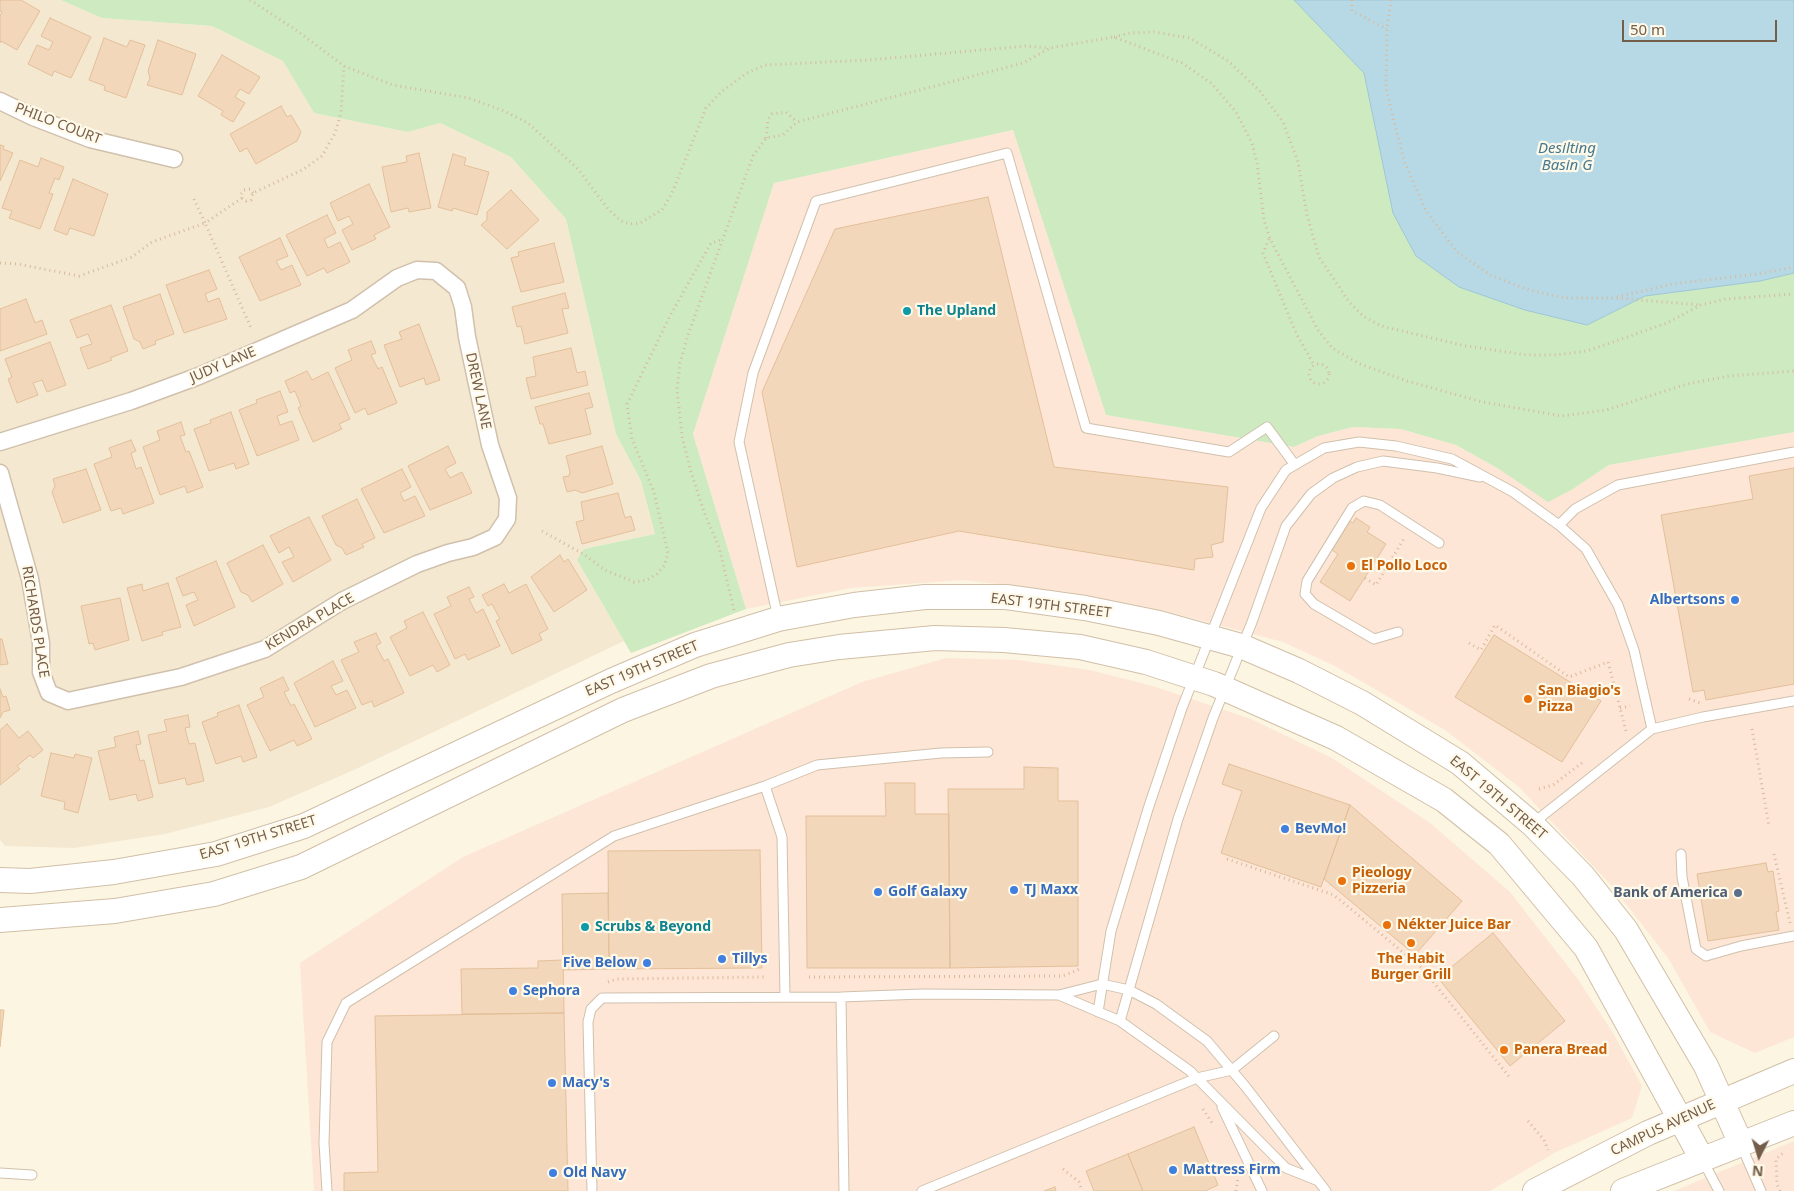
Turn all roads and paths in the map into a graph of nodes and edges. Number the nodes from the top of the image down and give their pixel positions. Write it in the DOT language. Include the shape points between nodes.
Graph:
graph roads {
  1 [pos="250,0"];
  2 [pos="1352,0"];
  3 [pos="1391,0"];
  4 [pos="1387,29"];
  5 [pos="1114,37"];
  6 [pos="1050,48"];
  7 [pos="344,66"];
  8 [pos="0,101"];
  9 [pos="797,122"];
  10 [pos="766,138"];
  11 [pos="174,159"];
  12 [pos="253,193"];
  13 [pos="242,198"];
  14 [pos="194,199"];
  15 [pos="205,223"];
  16 [pos="1270,239"];
  17 [pos="722,240"];
  18 [pos="0,263"];
  19 [pos="1794,267"];
  20 [pos="436,271"];
  21 [pos="1794,294"];
  22 [pos="1614,298"];
  23 [pos="1701,306"];
  24 [pos="251,328"];
  25 [pos="1314,365"];
  26 [pos="1794,371"];
  27 [pos="0,442"];
  28 [pos="1794,452"];
  29 [pos="1295,465"];
  30 [pos="0,473"];
  31 [pos="1489,479"];
  32 [pos="507,519"];
  33 [pos="1560,524"];
  34 [pos="542,531"];
  35 [pos="1407,534"];
  36 [pos="1439,542"];
  37 [pos="1364,578"];
  38 [pos="734,610"];
  39 [pos="778,619"];
  40 [pos="1398,632"];
  41 [pos="1210,637"];
  42 [pos="1469,643"];
  43 [pos="1241,646"];
  44 [pos="1195,678"];
  45 [pos="1225,689"];
  46 [pos="68,701"];
  47 [pos="1794,701"];
  48 [pos="1630,706"];
  49 [pos="1620,708"];
  50 [pos="1752,728"];
  51 [pos="1652,730"];
  52 [pos="1618,736"];
  53 [pos="988,752"];
  54 [pos="1589,758"];
  55 [pos="765,786"];
  56 [pos="1539,789"];
  57 [pos="1532,824"];
  58 [pos="1769,826"];
  59 [pos="1681,854"];
  60 [pos="1774,854"];
  61 [pos="1227,859"];
  62 [pos="0,880"];
  63 [pos="0,920"];
  64 [pos="1790,923"];
  65 [pos="1794,936"];
  66 [pos="1082,968"];
  67 [pos="764,977"];
  68 [pos="809,977"];
  69 [pos="601,984"];
  70 [pos="1102,984"];
  71 [pos="1129,990"];
  72 [pos="1059,995"];
  73 [pos="785,997"];
  74 [pos="841,997"];
  75 [pos="1098,1012"];
  76 [pos="1120,1021"];
  77 [pos="1274,1036"];
  78 [pos="1232,1070"];
  79 [pos="1794,1071"];
  80 [pos="1197,1078"];
  81 [pos="1511,1079"];
  82 [pos="1219,1100"];
  83 [pos="1722,1102"];
  84 [pos="1680,1120"];
  85 [pos="1528,1121"];
  86 [pos="1794,1123"];
  87 [pos="1741,1144"];
  88 [pos="1788,1148"];
  89 [pos="1548,1150"];
  90 [pos="1702,1159"];
  91 [pos="1063,1169"];
  92 [pos="0,1173"];
  93 [pos="32,1175"];
  94 [pos="1317,1181"];
  95 [pos="1323,1190"];
  96 [pos="327,1191"];
  97 [pos="592,1191"];
  98 [pos="844,1191"];
  99 [pos="922,1191"];
  100 [pos="1082,1191"];
  101 [pos="1262,1191"];
  102 [pos="1535,1191"];
  103 [pos="1623,1191"];
  104 [pos="1719,1191"];
  105 [pos="1761,1191"];
  106 [pos="1780,1191"];
  1 -- 7 [label="path"];
  2 -- 4 [label="path" via="1352,11"];
  3 -- 4 [label="path"];
  4 -- 22 [label="path" via="1386,88 1404,163 1426,211 1457,252 1490,275 1529,290 1565,298"];
  5 -- 6 [label="path"];
  5 -- 16 [label="path" via="1182,63 1211,83 1236,112 1252,143"];
  5 -- 23 [label="path" via="1154,32 1190,38 1228,61 1259,90 1283,122 1298,162 1306,214 1319,256 1349,302 1381,326 1466,346 1527,355 1556,355 1587,351 1667,323"];
  6 -- 7 [label="path" via="1026,46 869,60 765,65 746,73 706,108 662,210 640,223 630,224 621,221 608,209 578,169 528,123 469,98 393,86"];
  6 -- 9 [label="path" via="1023,63"];
  7 -- 12 [label="path" via="341,113 335,133 322,156 304,170"];
  8 -- 11 [label="street, PHILO COURT" via="90,139"];
  9 -- 10 [label="path" via="783,135"];
  9 -- 10 [label="path" via="786,112 772,114 768,118"];
  10 -- 17 [label="path" via="753,156"];
  12 -- 13 [label="path" via="251,200"];
  12 -- 13 [label="path" via="250,189 244,190"];
  13 -- 15 [label="path"];
  14 -- 15 [label="path"];
  15 -- 18 [label="path" via="152,242 132,256 80,276"];
  15 -- 24 [label="path"];
  16 -- 25 [label="path" via="1263,253 1296,333"];
  16 -- 26 [label="path" via="1318,330 1332,348 1379,371 1483,402 1561,416 1606,410 1687,384 1721,377"];
  17 -- 34 [label="path" via="710,243 627,404 632,439 654,492 662,527 668,554 664,566 647,580 634,582 605,570"];
  17 -- 38 [label="path" via="689,332 680,363 677,390 682,436 690,469 719,547"];
  19 -- 22 [label="path" via="1672,284"];
  20 -- 27 [label="street, JUDY LANE" via="417,270 397,278 352,310 200,376"];
  20 -- 32 [label="street, DREW LANE" via="457,288 463,307 490,445 508,498"];
  21 -- 23 [label="path" via="1726,299"];
  22 -- 23 [label="path"];
  25 -- 25 [label="path" via="1309,371 1310,379 1316,384 1323,384 1329,378 1330,370 1323,364"];
  28 -- 33 [label="lane" via="1618,485 1574,509"];
  29 -- 31 [label="lane" via="1324,448 1359,442 1396,446 1452,459"];
  29 -- 39 [label="lane" via="1267,427 1229,452 1086,428 1007,153 816,201 753,374 738,442"];
  29 -- 41 [label="lane" via="1286,470 1260,508"];
  30 -- 46 [label="street, RICHARDS PLACE" via="30,579 41,643 41,672 49,693"];
  31 -- 33 [label="lane"];
  31 -- 43 [label="lane" via="1383,461 1357,467 1333,478 1311,494 1286,526"];
  32 -- 46 [label="street, KENDRA PLACE" via="495,537 473,548 417,564 342,601 265,649 181,677"];
  33 -- 51 [label="lane" via="1586,549 1618,605 1634,650"];
  35 -- 37 [label="path" via="1376,584"];
  36 -- 40 [label="lane" via="1380,505 1364,501 1352,508 1307,581 1305,594 1314,604 1374,639"];
  39 -- 41 [label="main road, EAST 19TH STREET" via="854,604 925,597 1006,597 1085,608"];
  39 -- 62 [label="main road, EAST 19TH STREET" via="695,645 611,681 304,826 216,854 114,872 30,881"];
  41 -- 43 [label="main road, EAST 19TH STREET"];
  41 -- 44 [label="lane"];
  42 -- 49 [label="path" via="1481,650 1495,625 1569,677 1608,662"];
  43 -- 45 [label="lane"];
  43 -- 57 [label="main road, EAST 19TH STREET" via="1299,671 1370,708 1460,763"];
  44 -- 45 [label="main road"];
  44 -- 63 [label="main road" via="1146,662 1080,647 1004,640 935,638 789,655 711,676 623,710 302,868 214,894 133,908"];
  44 -- 70 [label="lane" via="1182,708 1110,931"];
  45 -- 71 [label="lane" via="1178,819"];
  45 -- 84 [label="main road" via="1336,738 1444,800 1499,844 1586,948"];
  47 -- 51 [label="lane" via="1703,717"];
  48 -- 49 [label="path"];
  49 -- 52 [label="path" via="1626,730"];
  50 -- 58 [label="path"];
  51 -- 57 [label="lane"];
  53 -- 55 [label="lane" via="941,753 817,765"];
  54 -- 56 [label="path" via="1553,785"];
  55 -- 73 [label="lane" via="782,837"];
  55 -- 96 [label="lane" via="614,836 346,1004 327,1042 324,1143"];
  57 -- 83 [label="main road, EAST 19TH STREET" via="1583,876 1626,930 1706,1066"];
  59 -- 65 [label="lane" via="1682,877 1696,949 1706,956"];
  60 -- 64 [label="path"];
  61 -- 81 [label="path" via="1334,895 1422,968"];
  66 -- 68 [label="path" via="1062,976"];
  67 -- 69 [label="path" via="617,979"];
  70 -- 71 [label="lane"];
  70 -- 72 [label="lane"];
  70 -- 75 [label="lane"];
  71 -- 76 [label="lane"];
  71 -- 78 [label="lane" via="1156,1004 1207,1041"];
  72 -- 74 [label="lane"];
  72 -- 75 [label="lane"];
  73 -- 74 [label="lane"];
  73 -- 97 [label="lane" via="602,998 591,1010 588,1022"];
  74 -- 98 [label="lane"];
  75 -- 76 [label="lane"];
  76 -- 80 [label="lane"];
  77 -- 78 [label="lane"];
  78 -- 80 [label="lane"];
  78 -- 94 [label="lane"];
  79 -- 83 [label="main road, CAMPUS AVENUE"];
  80 -- 82 [label="lane"];
  80 -- 99 [label="lane"];
  82 -- 94 [label="lane" via="1286,1168"];
  82 -- 101 [label="lane"];
  83 -- 84 [label="main road, CAMPUS AVENUE"];
  83 -- 87 [label="main road, EAST 19TH STREET"];
  84 -- 90 [label="main road"];
  84 -- 102 [label="main road, CAMPUS AVENUE"];
  85 -- 89 [label="path"];
  86 -- 87 [label="main road"];
  87 -- 90 [label="main road"];
  87 -- 105 [label="lane"];
  88 -- 106 [label="path" via="1776,1159"];
  90 -- 103 [label="main road"];
  90 -- 104 [label="lane"];
  91 -- 100 [label="path" via="1079,1182"];
  92 -- 93 [label="lane"];
  94 -- 95 [label="lane"];
}
